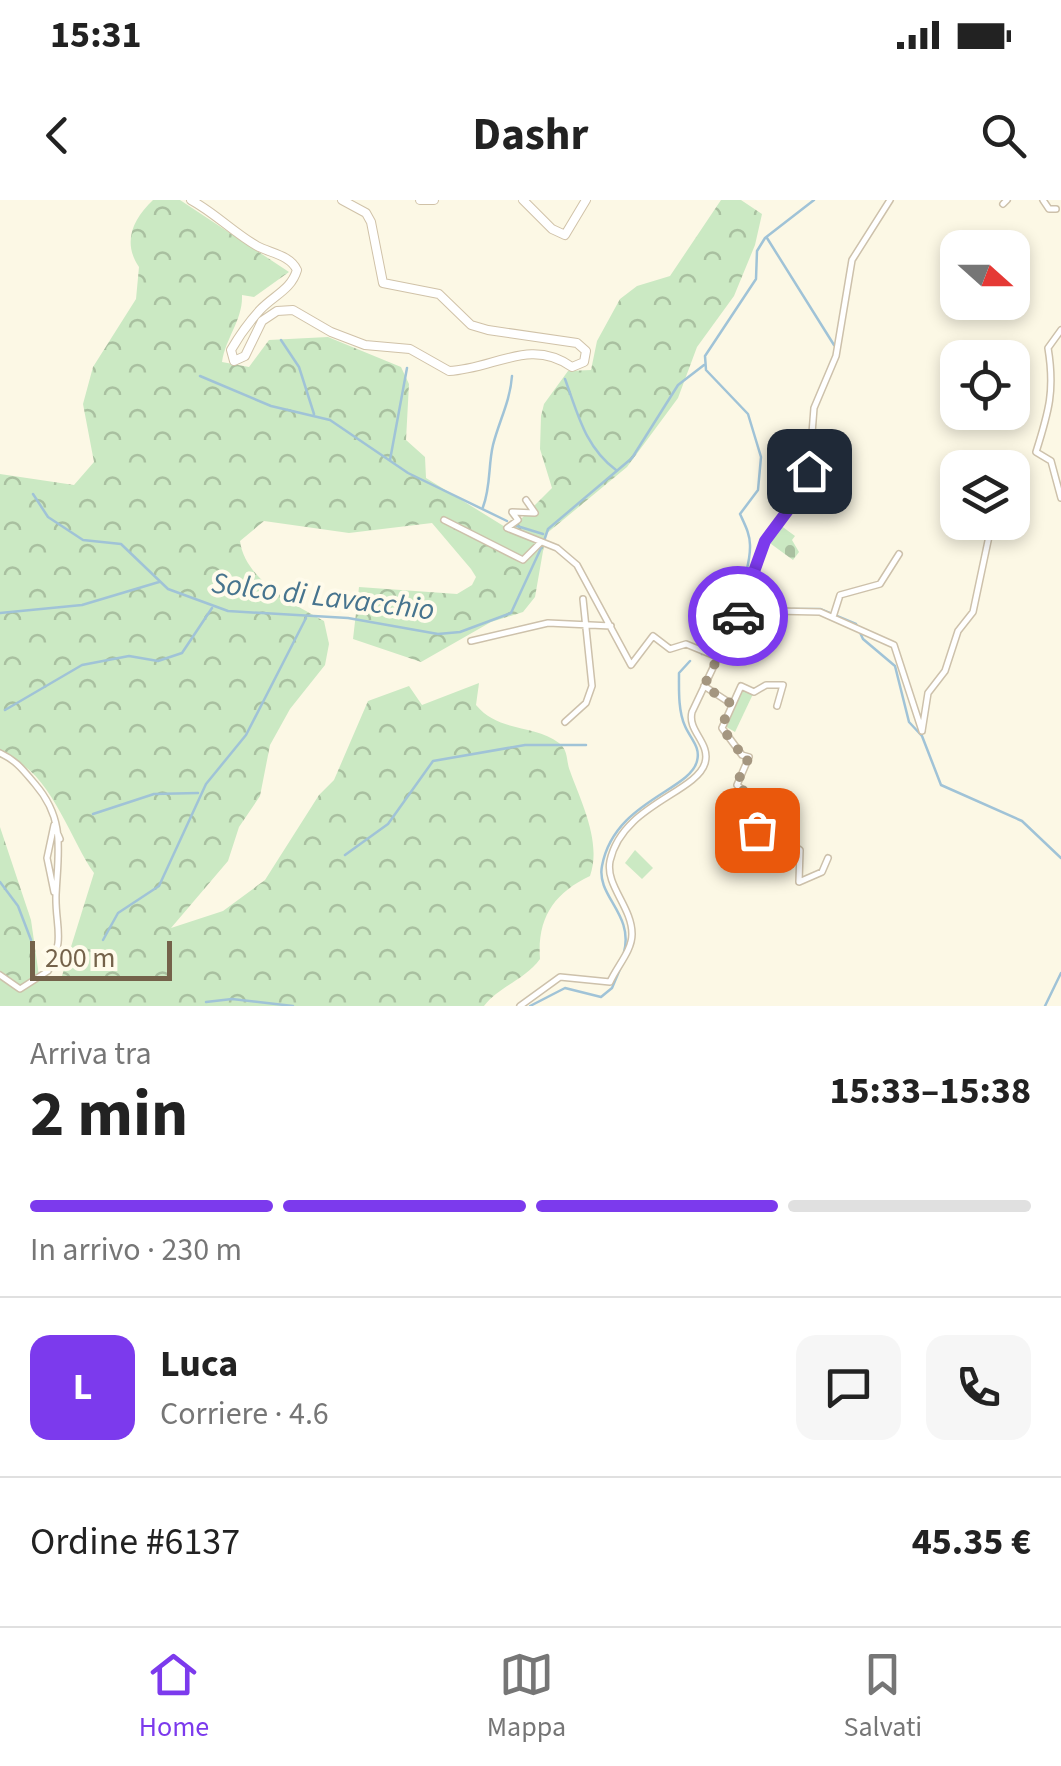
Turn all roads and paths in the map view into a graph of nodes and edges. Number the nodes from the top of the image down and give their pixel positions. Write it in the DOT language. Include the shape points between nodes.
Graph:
graph roads {
  1 [pos="191,200"];
  2 [pos="342,200"];
  3 [pos="420,200"];
  4 [pos="434,200"];
  5 [pos="523,200"];
  6 [pos="586,200"];
  7 [pos="890,200"];
  8 [pos="1043,200"];
  9 [pos="1056,209"];
  10 [pos="1061,330"];
  11 [pos="1061,498"];
  12 [pos="526,500"];
  13 [pos="444,520"];
  14 [pos="988,540"];
  15 [pos="540,544"];
  16 [pos="899,554"];
  17 [pos="748,592"];
  18 [pos="582,599"];
  19 [pos="833,617"];
  20 [pos="587,624"];
  21 [pos="610,626"];
  22 [pos="471,641"];
  23 [pos="720,658"];
  24 [pos="704,686"];
  25 [pos="730,703"];
  26 [pos="777,706"];
  27 [pos="565,722"];
  28 [pos="0,753"];
  29 [pos="60,839"];
  30 [pos="828,858"];
  31 [pos="56,898"];
  32 [pos="0,976"];
  33 [pos="520,1006"];
  1 -- 2 [label="main road" via="253,244 294,262 297,270 292,284 237,340 234,361 245,356 260,323 282,310 298,311 365,345 410,349 449,371 528,352 577,368 587,358 577,343 479,328 439,294 383,283 371,222"];
  3 -- 4 [label="main road"];
  5 -- 6 [label="main road" via="565,234"];
  7 -- 17 [label="street" via="852,260 836,356 814,408 809,471 765,541"];
  8 -- 9 [label="street"];
  10 -- 11 [label="street" via="1048,348 1052,398 1036,452 1052,461"];
  12 -- 15 [label="street" via="535,513 512,512 518,521 506,525"];
  13 -- 15 [label="street" via="523,560"];
  14 -- 19 [label="street" via="973,612 928,693 922,730 894,644"];
  15 -- 21 [label="street" via="558,548 577,565"];
  16 -- 19 [label="street" via="885,580 840,594"];
  17 -- 19 [label="street" via="775,611"];
  17 -- 23 [label="street"];
  18 -- 20 [label="street"];
  20 -- 21 [label="street"];
  20 -- 22 [label="street" via="539,624"];
  20 -- 27 [label="street" via="591,694"];
  21 -- 23 [label="street" via="631,664 653,636 670,649 686,644"];
  23 -- 24 [label="street"];
  24 -- 25 [label="street"];
  24 -- 33 [label="street" via="690,720 705,749 704,766 642,813 610,859 610,878 630,924 610,982 560,977"];
  25 -- 26 [label="street" via="741,686 754,692 783,685"];
  25 -- 30 [label="street" via="722,728 749,757 736,785 756,800 757,830 763,832 784,796 784,835 801,854 799,882 822,872"];
  28 -- 29 [label="street" via="25,768 43,792"];
  29 -- 31 [label="street"];
  29 -- 31 [label="street" via="54,825 47,858"];
  31 -- 32 [label="street" via="62,928 51,968 20,989"];
}
